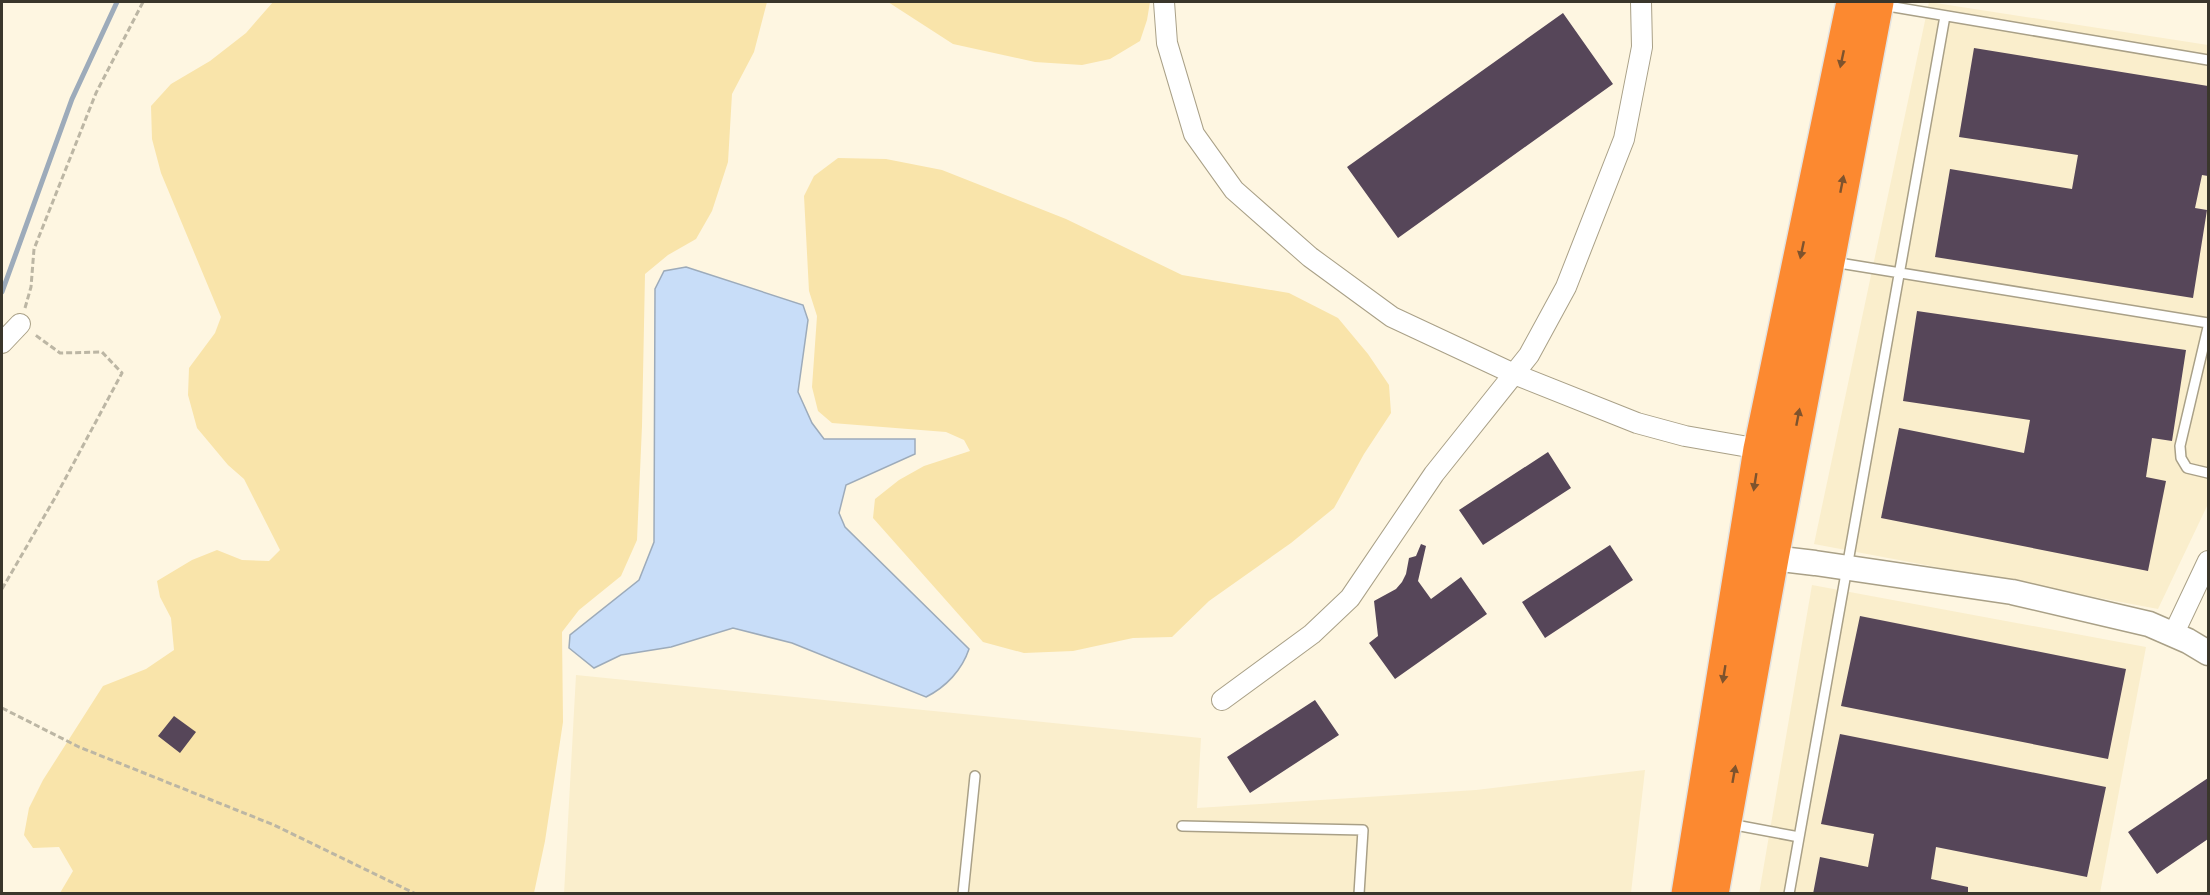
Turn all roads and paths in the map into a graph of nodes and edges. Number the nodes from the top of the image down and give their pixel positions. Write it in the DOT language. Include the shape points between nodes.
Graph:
graph roads {
  1 [pos="143,2"];
  2 [pos="1164,2"];
  3 [pos="1641,2"];
  4 [pos="1869,2"];
  5 [pos="1945,16"];
  6 [pos="2208,60"];
  7 [pos="1827,261"];
  8 [pos="1899,273"];
  9 [pos="20,324"];
  10 [pos="2208,325"];
  11 [pos="2,343"];
  12 [pos="1514,374"];
  13 [pos="1760,449"];
  14 [pos="2208,473"];
  15 [pos="1772,558"];
  16 [pos="2208,561"];
  17 [pos="1847,567"];
  18 [pos="2,589"];
  19 [pos="2173,635"];
  20 [pos="2208,653"];
  21 [pos="1222,700"];
  22 [pos="2,708"];
  23 [pos="975,776"];
  24 [pos="1725,824"];
  25 [pos="1182,826"];
  26 [pos="1799,837"];
  27 [pos="417,894"];
  28 [pos="963,894"];
  29 [pos="1359,894"];
  30 [pos="1688,894"];
  31 [pos="1713,894"];
  32 [pos="1789,894"];
  1 -- 9 [label="path" via="96,93 34,249 31,287"];
  2 -- 12 [label="street" via="1167,43 1194,134 1234,190 1310,257 1392,318"];
  3 -- 12 [label="street" via="1642,47 1624,139 1566,287 1529,355"];
  4 -- 5 [label="lane"];
  7 -- 4 [label="highway, one-way"];
  4 -- 13 [label="highway, one-way"];
  5 -- 6 [label="lane"];
  5 -- 8 [label="lane"];
  7 -- 8 [label="lane"];
  15 -- 7 [label="highway, one-way"];
  8 -- 10 [label="lane"];
  8 -- 17 [label="lane"];
  9 -- 11 [label="street"];
  9 -- 18 [label="path" via="60,353 102,352 122,373"];
  10 -- 14 [label="lane" via="2180,446 2187,468"];
  12 -- 13 [label="street" via="1637,423"];
  12 -- 21 [label="street" via="1434,474 1350,598 1312,634"];
  13 -- 30 [label="highway, one-way"];
  15 -- 17 [label="street"];
  24 -- 15 [label="highway, one-way"];
  16 -- 19 [label="street"];
  17 -- 19 [label="street" via="2012,592 2149,624"];
  17 -- 26 [label="lane"];
  19 -- 20 [label="street"];
  22 -- 27 [label="path" via="79,747 273,825"];
  23 -- 28 [label="lane"];
  24 -- 26 [label="lane"];
  24 -- 31 [label="highway"];
  25 -- 29 [label="lane" via="1363,830"];
  26 -- 32 [label="lane"];
}
